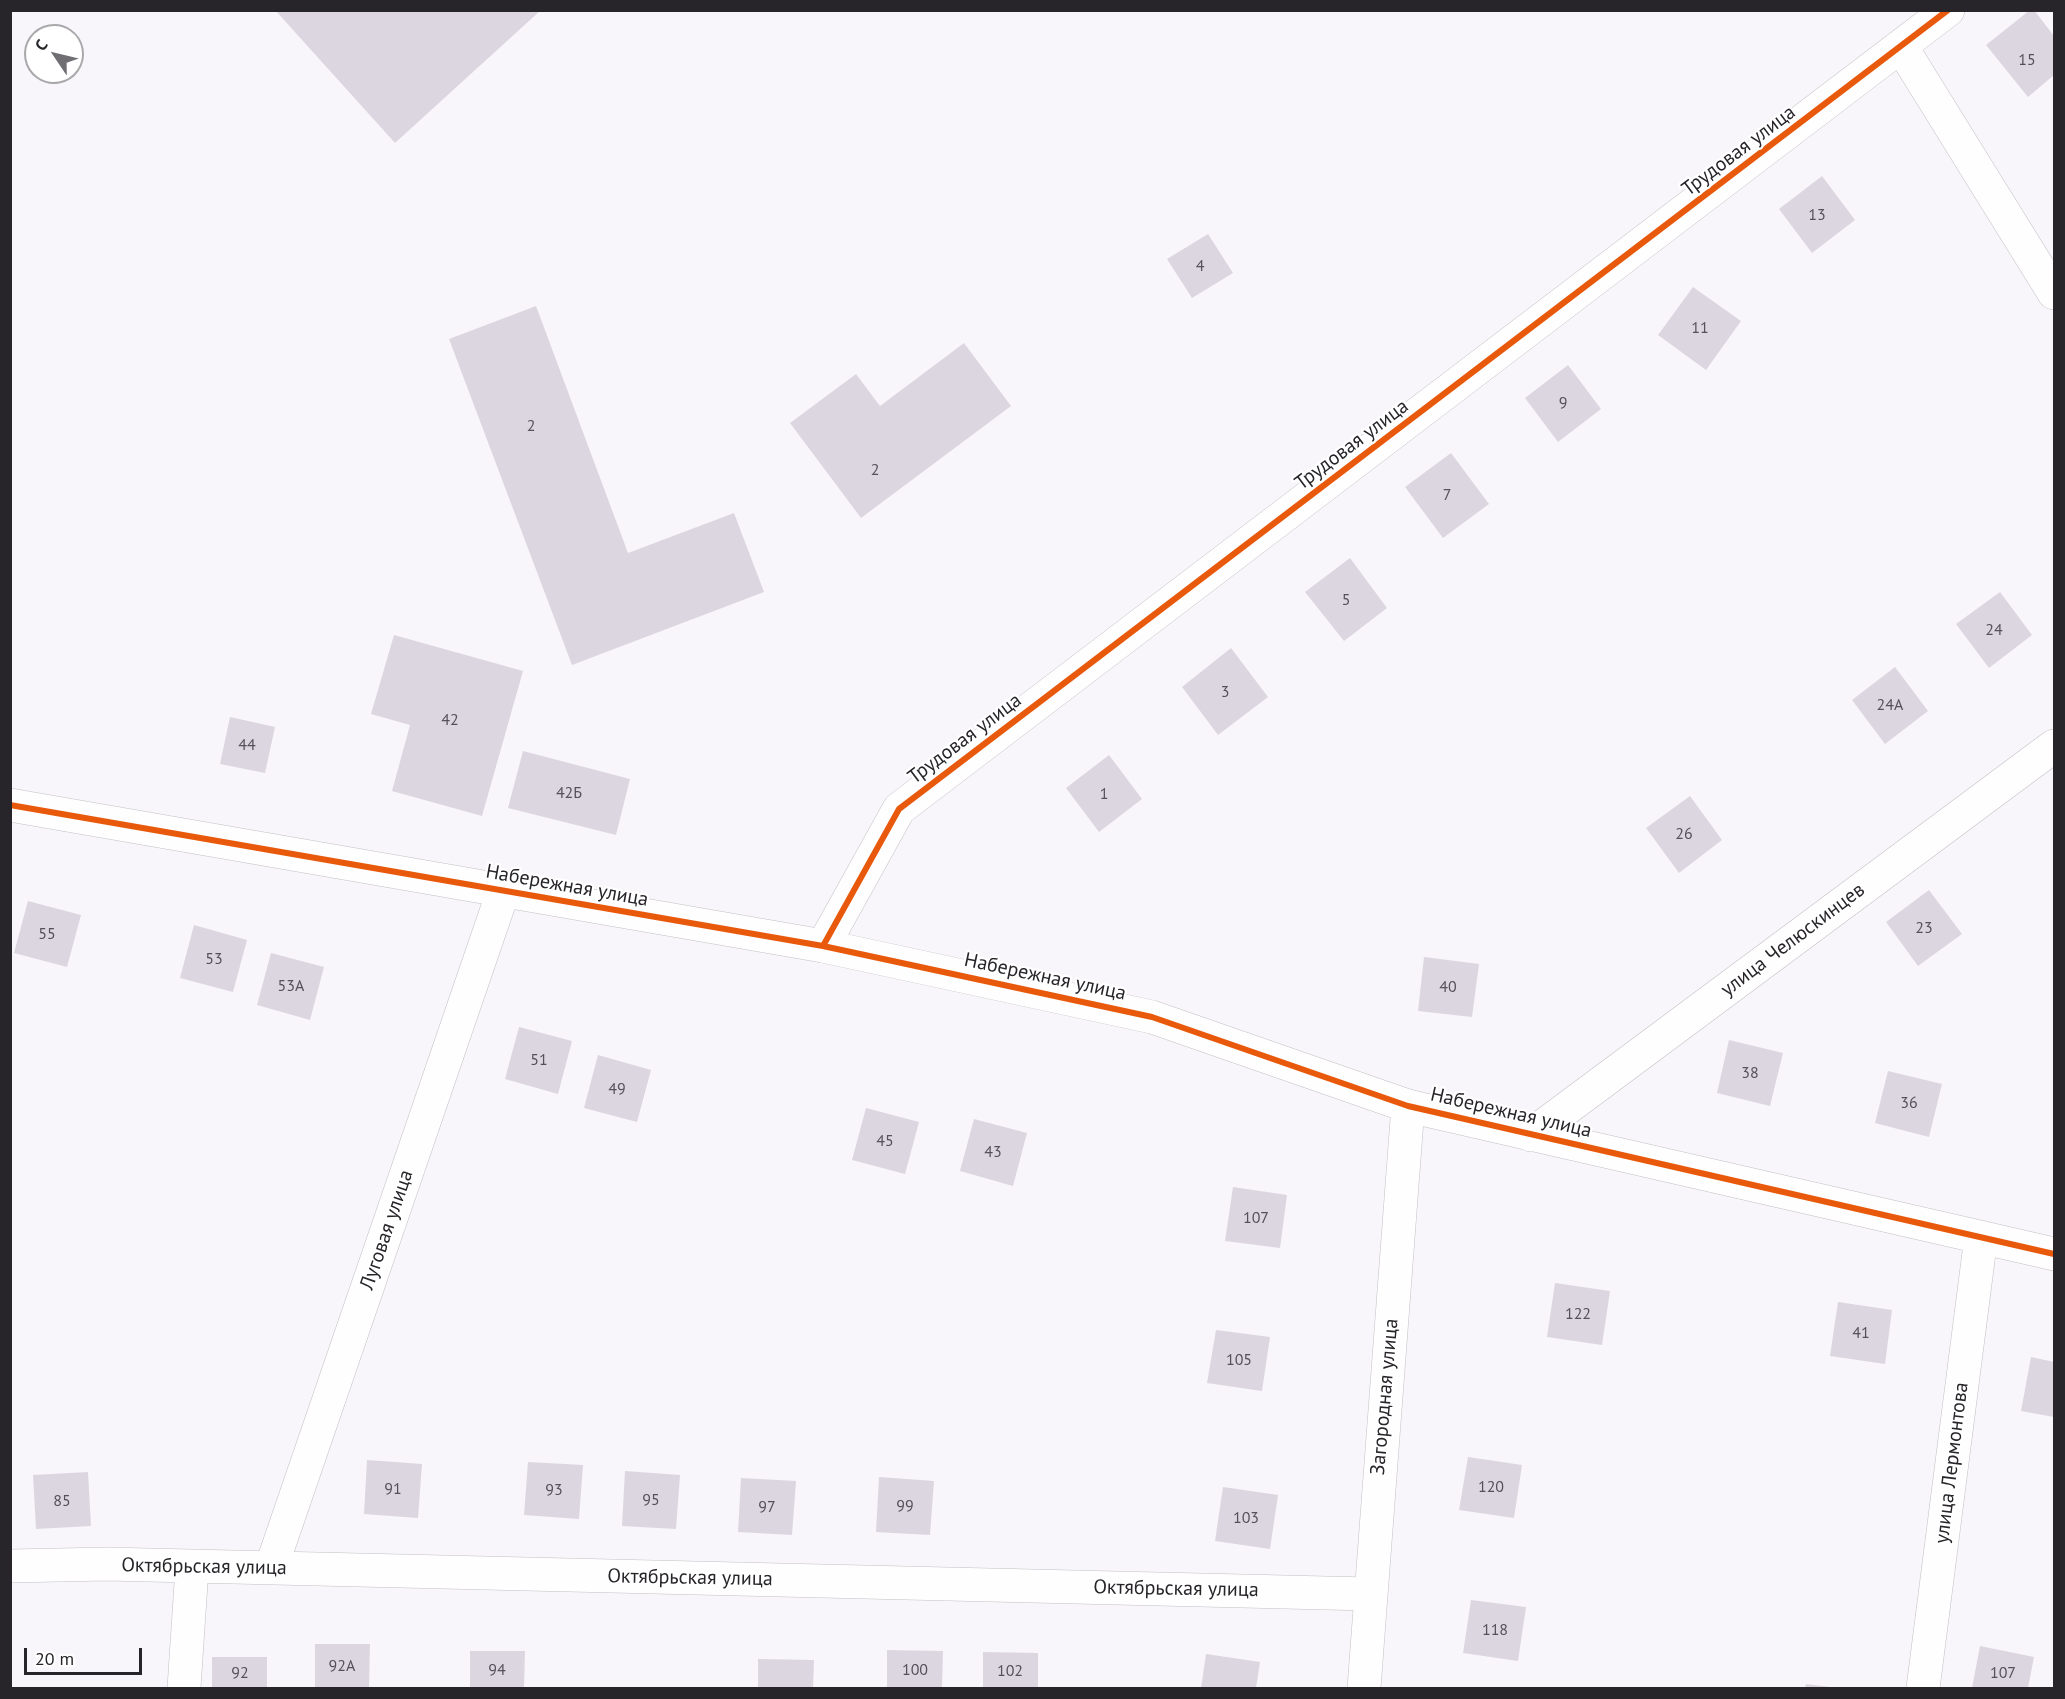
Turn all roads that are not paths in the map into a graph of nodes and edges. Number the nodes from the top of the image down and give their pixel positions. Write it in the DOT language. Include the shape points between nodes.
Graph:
graph roads {
  1 [pos="1948,10"];
  2 [pos="1902,48"];
  3 [pos="2055,293"];
  4 [pos="2055,746"];
  5 [pos="10,805"];
  6 [pos="502,892"];
  7 [pos="823,946"];
  8 [pos="1408,1106"];
  9 [pos="1531,1134"];
  10 [pos="1981,1237"];
  11 [pos="2055,1254"];
  12 [pos="10,1566"];
  13 [pos="192,1568"];
  14 [pos="271,1568"];
  15 [pos="1369,1594"];
  16 [pos="184,1689"];
  17 [pos="1364,1689"];
  18 [pos="1923,1689"];
  1 -- 2 [label="street, Трудовая улица"];
  2 -- 3 [label="street"];
  2 -- 7 [label="street, Трудовая улица" via="899,809"];
  4 -- 9 [label="street, улица Челюскинцев"];
  5 -- 6 [label="street, Набережная улица"];
  6 -- 7 [label="street, Набережная улица"];
  6 -- 14 [label="street, Луговая улица"];
  7 -- 8 [label="street, Набережная улица" via="1152,1017"];
  8 -- 9 [label="street, Набережная улица"];
  8 -- 15 [label="street, Загородная улица"];
  9 -- 10 [label="street, Набережная улица"];
  10 -- 11 [label="street, Набережная улица"];
  10 -- 18 [label="street, улица Лермонтова"];
  12 -- 13 [label="street, Октябрьская улица" via="107,1564"];
  13 -- 14 [label="street, Октябрьская улица"];
  13 -- 16 [label="street"];
  14 -- 15 [label="street, Октябрьская улица"];
  15 -- 17 [label="street, Загородная улица"];
}
